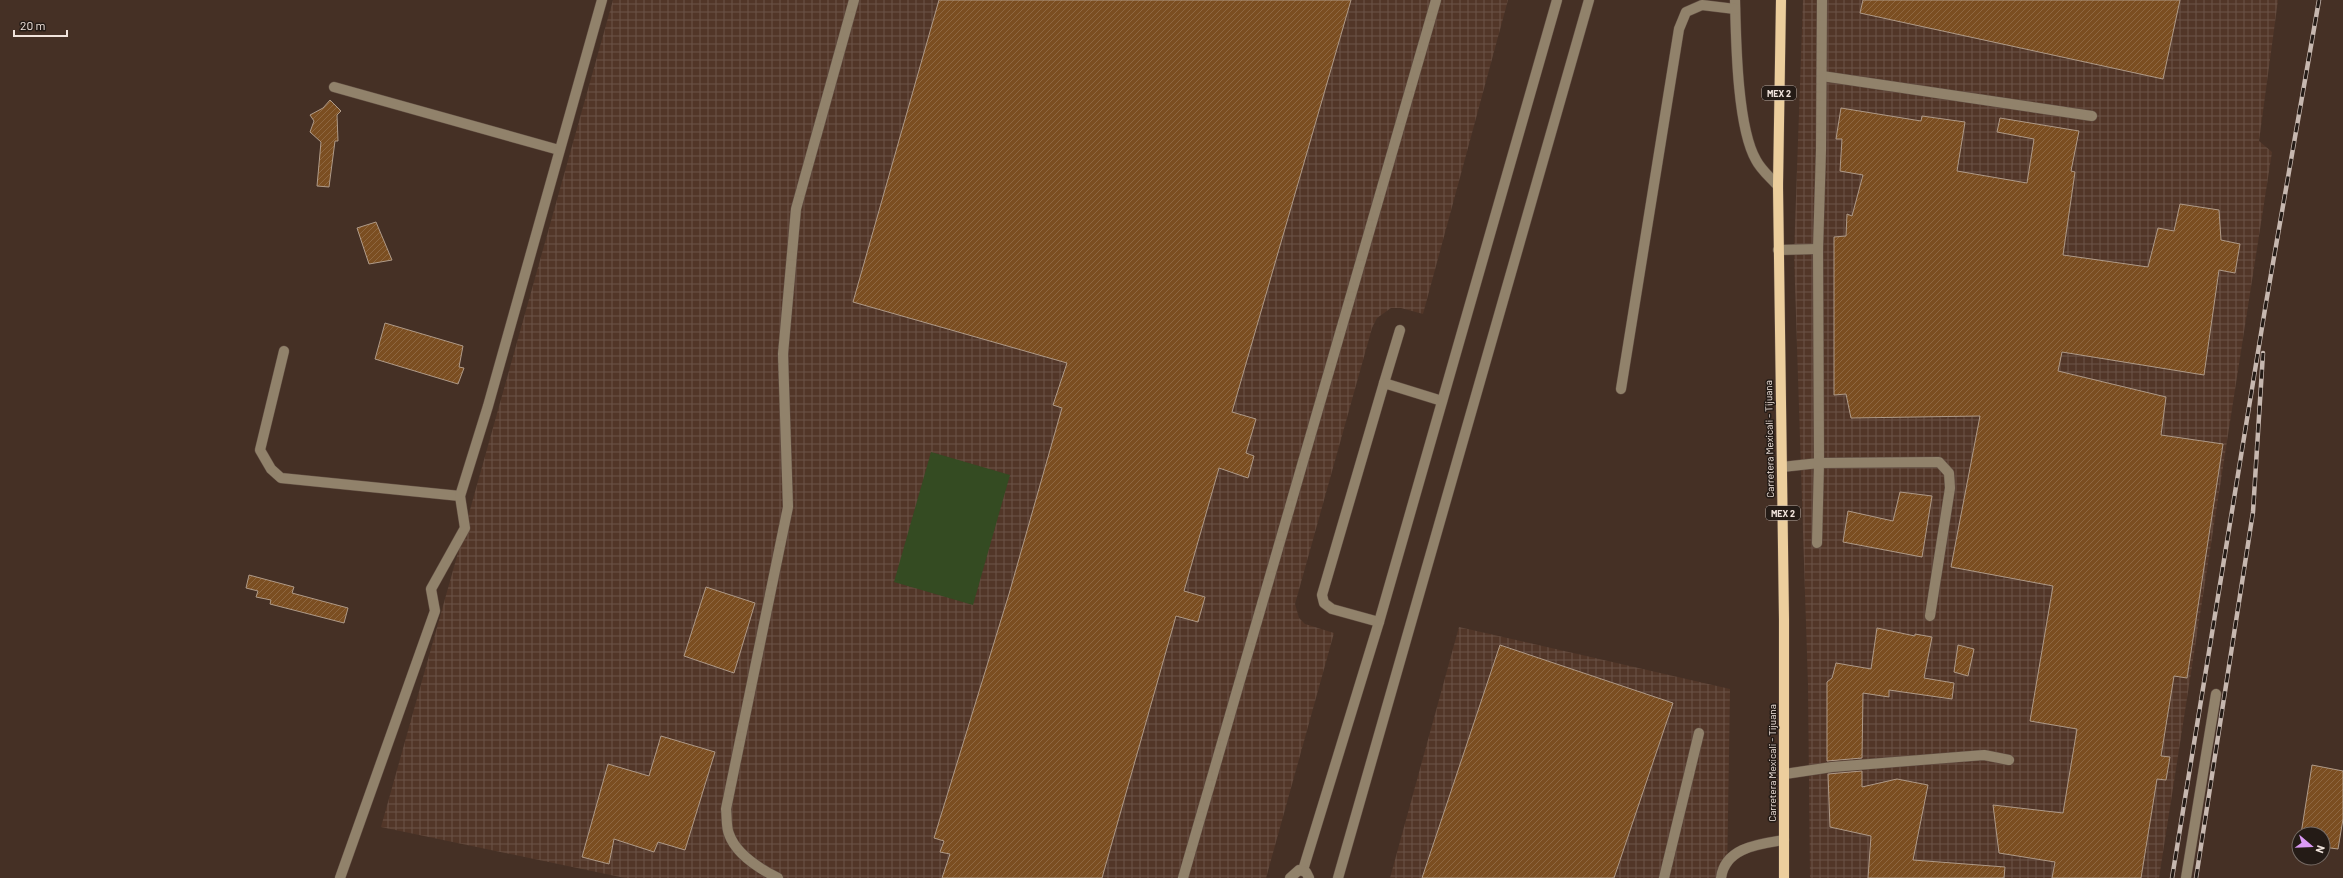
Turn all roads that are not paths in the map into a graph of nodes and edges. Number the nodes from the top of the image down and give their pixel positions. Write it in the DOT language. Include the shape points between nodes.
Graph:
graph roads {
  1 [pos="602,0"];
  2 [pos="854,0"];
  3 [pos="1436,0"];
  4 [pos="1557,0"];
  5 [pos="1589,0"];
  6 [pos="1781,0"];
  7 [pos="1822,0"];
  8 [pos="1735,4"];
  9 [pos="1822,76"];
  10 [pos="334,87"];
  11 [pos="2092,116"];
  12 [pos="559,150"];
  13 [pos="1778,186"];
  14 [pos="1818,249"];
  15 [pos="1778,250"];
  16 [pos="1400,330"];
  17 [pos="284,351"];
  18 [pos="1384,383"];
  19 [pos="1620,389"];
  20 [pos="1442,401"];
  21 [pos="1820,463"];
  22 [pos="1782,467"];
  23 [pos="460,496"];
  24 [pos="1816,543"];
  25 [pos="1930,616"];
  26 [pos="1379,622"];
  27 [pos="2216,694"];
  28 [pos="1699,733"];
  29 [pos="2009,760"];
  30 [pos="1784,774"];
  31 [pos="1784,840"];
  32 [pos="1306,874"];
  33 [pos="340,878"];
  34 [pos="778,878"];
  35 [pos="1183,878"];
  36 [pos="1290,878"];
  37 [pos="1338,878"];
  38 [pos="1664,878"];
  39 [pos="1721,878"];
  40 [pos="1784,878"];
  41 [pos="2186,878"];
  1 -- 12 [label="lane"];
  2 -- 34 [label="lane" via="796,209 783,354 788,507 726,809 729,834 740,850 759,868"];
  3 -- 35 [label="lane"];
  4 -- 20 [label="lane"];
  5 -- 37 [label="lane"];
  6 -- 13 [label="main road, Carretera Mexicali - Tijuana / MEX 2"];
  7 -- 9 [label="lane"];
  8 -- 13 [label="lane" via="1740,93 1747,140 1756,161"];
  8 -- 19 [label="lane" via="1702,5 1686,12 1679,30"];
  9 -- 11 [label="lane"];
  9 -- 14 [label="lane"];
  10 -- 12 [label="lane"];
  12 -- 23 [label="lane" via="488,406"];
  13 -- 15 [label="main road, Carretera Mexicali - Tijuana / MEX 2"];
  14 -- 15 [label="lane"];
  14 -- 21 [label="lane"];
  15 -- 22 [label="main road, Carretera Mexicali - Tijuana / MEX 2"];
  16 -- 18 [label="lane"];
  17 -- 23 [label="lane" via="260,450 271,469 281,478"];
  18 -- 20 [label="lane"];
  18 -- 26 [label="lane" via="1322,596 1324,603 1332,609"];
  20 -- 26 [label="lane"];
  21 -- 22 [label="lane"];
  21 -- 24 [label="lane"];
  21 -- 25 [label="lane" via="1939,462 1949,473 1950,488"];
  22 -- 30 [label="main road, Carretera Mexicali - Tijuana / MEX 2"];
  23 -- 33 [label="lane" via="465,528 431,589 435,611"];
  26 -- 32 [label="lane"];
  27 -- 41 [label="lane"];
  28 -- 38 [label="lane"];
  29 -- 30 [label="lane" via="1984,754 1832,767"];
  30 -- 31 [label="main road, Carretera Mexicali - Tijuana / MEX 2"];
  31 -- 39 [label="lane" via="1749,846 1731,856"];
  31 -- 40 [label="main road, Carretera Mexicali - Tijuana / MEX 2"];
  32 -- 36 [label="lane" via="1293,874"];
}
